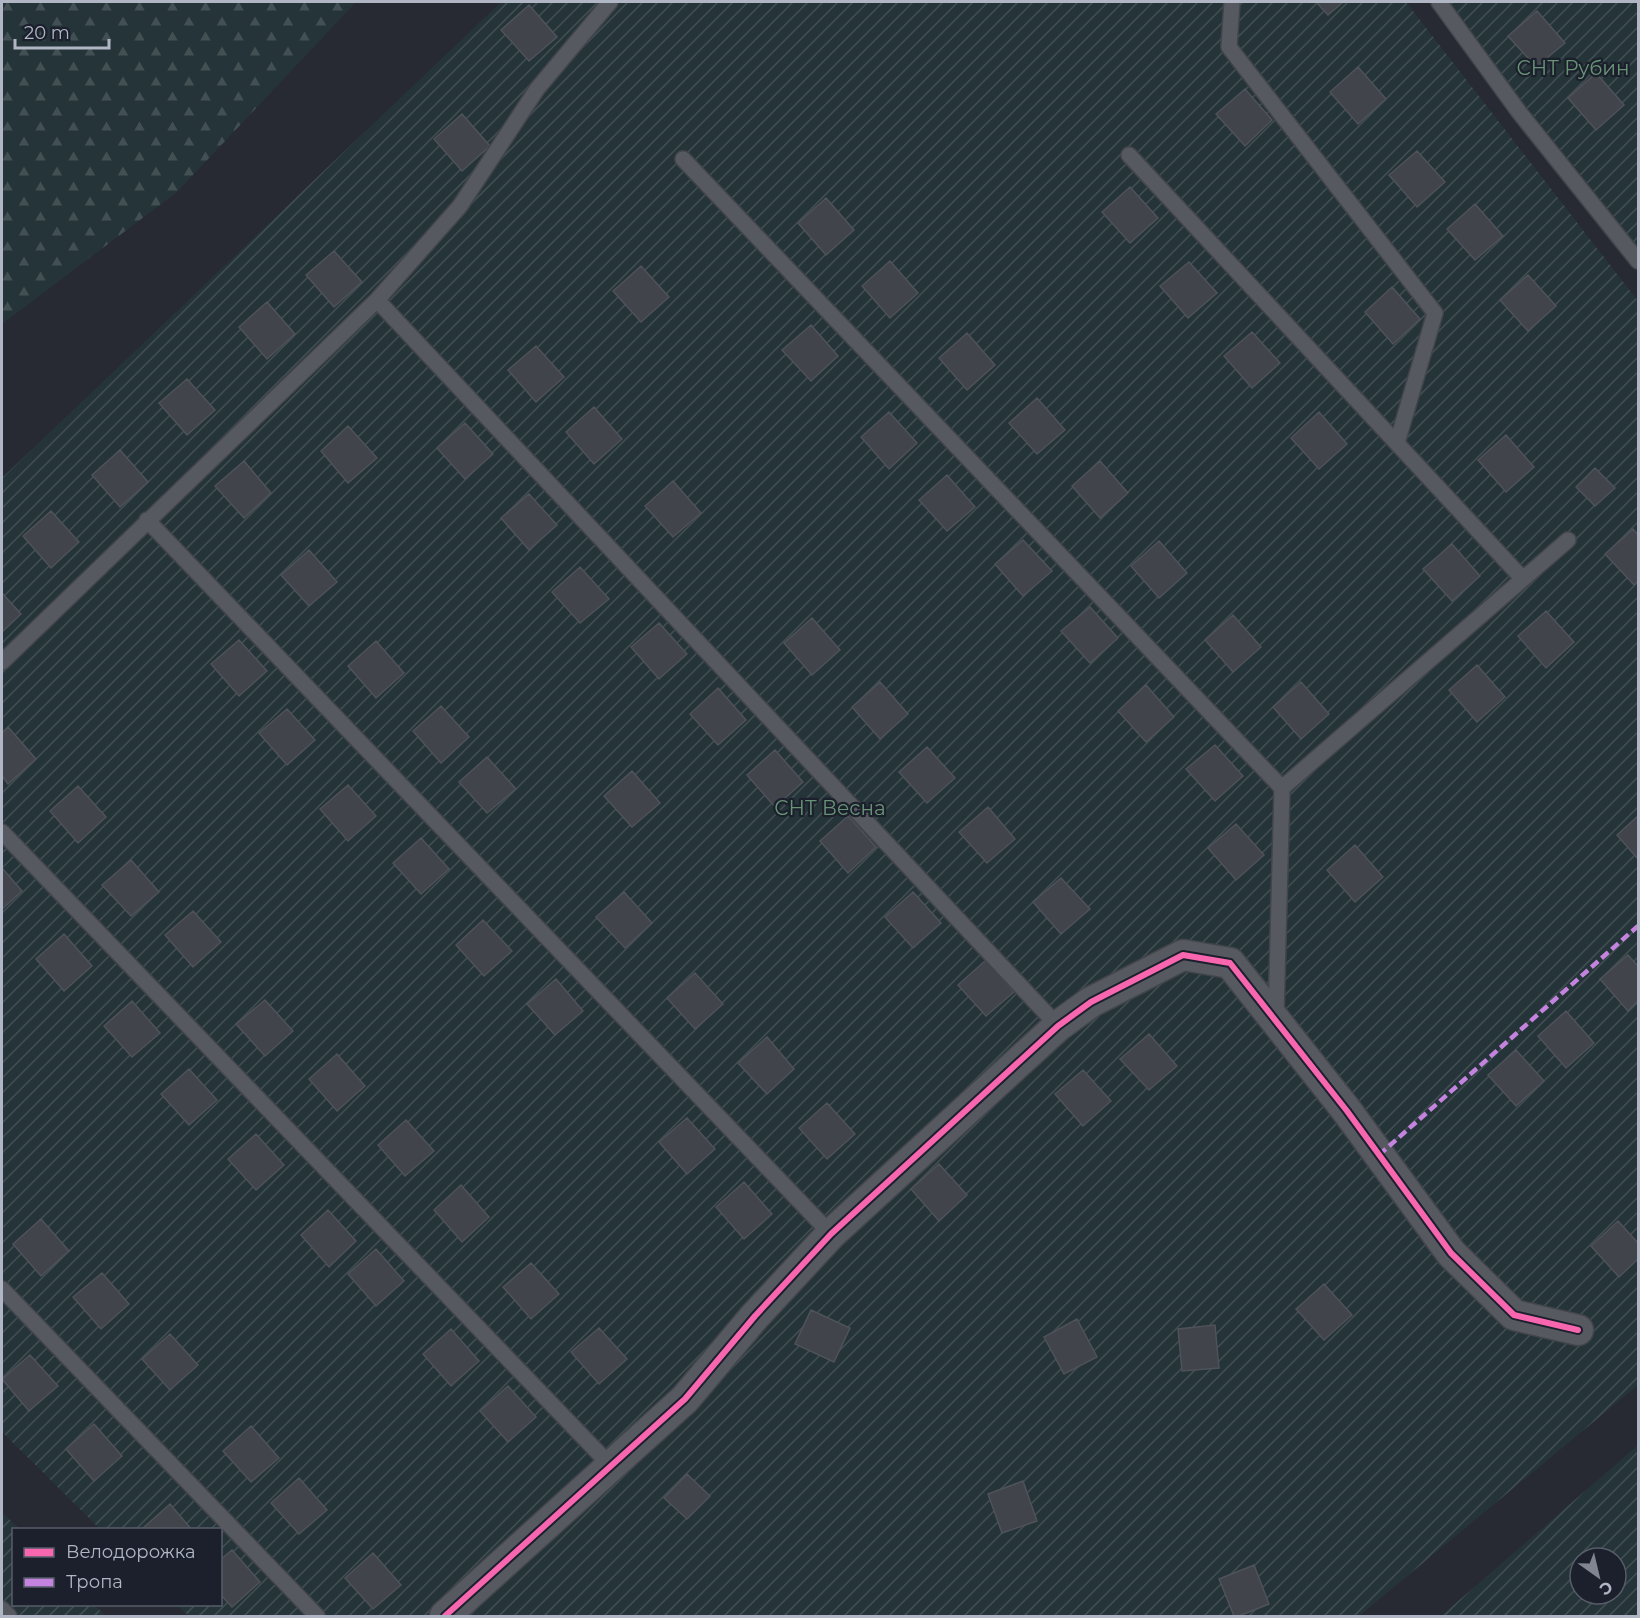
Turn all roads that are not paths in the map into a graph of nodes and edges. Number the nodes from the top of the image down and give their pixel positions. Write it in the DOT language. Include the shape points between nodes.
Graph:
graph roads {
  1 [pos="610,2"];
  2 [pos="1232,2"];
  3 [pos="1439,2"];
  4 [pos="1129,155"];
  5 [pos="682,159"];
  6 [pos="1638,261"];
  7 [pos="377,300"];
  8 [pos="1397,443"];
  9 [pos="147,520"];
  10 [pos="1568,540"];
  11 [pos="1523,579"];
  12 [pos="2,662"];
  13 [pos="1282,788"];
  14 [pos="2,831"];
  15 [pos="1276,1022"];
  16 [pos="1058,1026"];
  17 [pos="831,1234"];
  18 [pos="2,1289"];
  19 [pos="1578,1330"];
  20 [pos="611,1466"];
  21 [pos="2,1609"];
  22 [pos="9,1617"];
  23 [pos="317,1617"];
  24 [pos="445,1617"];
  1 -- 7 [label="lane" via="537,89 460,206"];
  2 -- 8 [label="lane" via="1229,47 1435,313"];
  3 -- 6 [label="lane" via="1519,112"];
  4 -- 8 [label="lane"];
  5 -- 13 [label="lane"];
  7 -- 9 [label="lane"];
  7 -- 16 [label="lane"];
  8 -- 11 [label="lane"];
  9 -- 12 [label="lane"];
  9 -- 17 [label="lane"];
  10 -- 11 [label="lane"];
  11 -- 13 [label="lane"];
  13 -- 15 [label="lane"];
  14 -- 20 [label="lane"];
  15 -- 16 [label="street" via="1230,963 1183,955 1091,1002"];
  15 -- 19 [label="street" via="1451,1253 1514,1315"];
  16 -- 17 [label="street"];
  17 -- 20 [label="street" via="686,1399"];
  18 -- 23 [label="lane"];
  20 -- 24 [label="street"];
  21 -- 22 [label="lane"];
}
